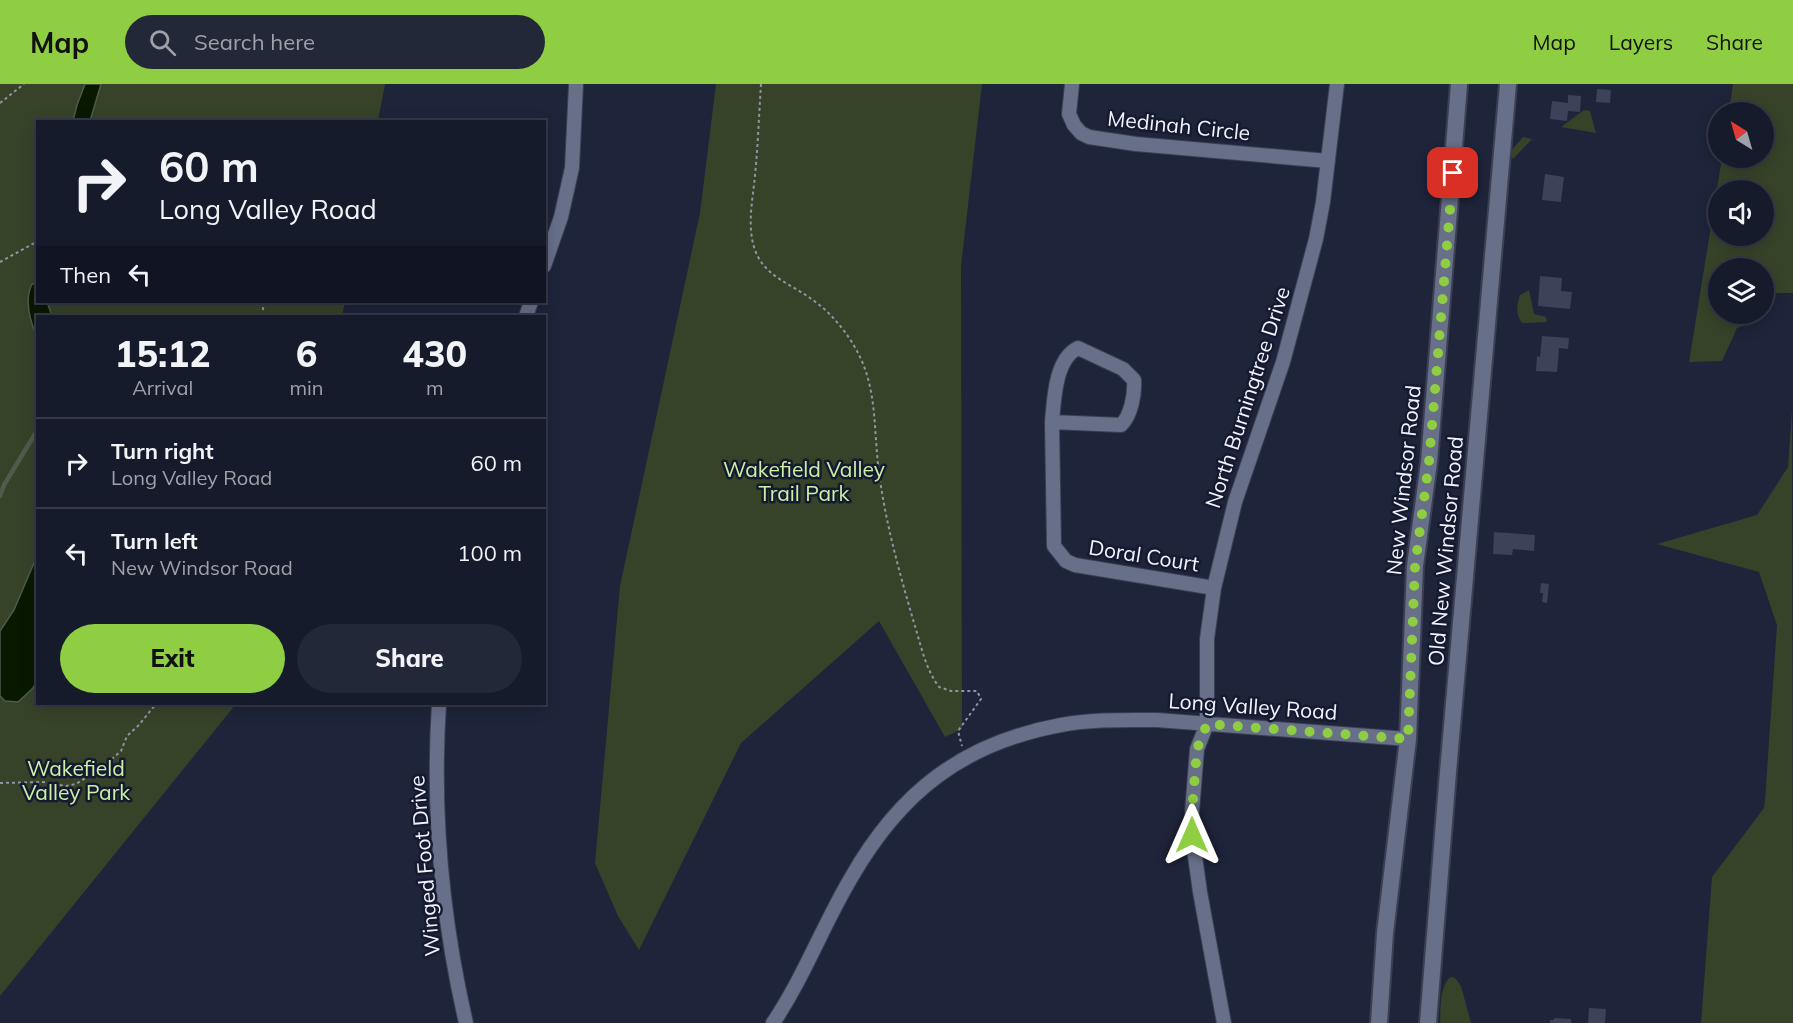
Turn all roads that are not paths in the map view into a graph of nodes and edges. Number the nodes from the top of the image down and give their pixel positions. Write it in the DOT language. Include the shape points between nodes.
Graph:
graph roads {
  1 [pos="576,84"];
  2 [pos="1072,84"];
  3 [pos="1337,84"];
  4 [pos="1459,84"];
  5 [pos="1508,84"];
  6 [pos="1328,161"];
  7 [pos="546,260"];
  8 [pos="1052,422"];
  9 [pos="1214,588"];
  10 [pos="439,705"];
  11 [pos="1207,724"];
  12 [pos="1408,739"];
  13 [pos="466,1023"];
  14 [pos="773,1023"];
  15 [pos="1224,1023"];
  16 [pos="1379,1023"];
  17 [pos="1428,1023"];
  1 -- 7 [label="street" via="572,168"];
  2 -- 6 [label="street, Medinah Circle" via="1069,114 1074,125 1089,137"];
  3 -- 6 [label="street, North Burningtree Drive"];
  4 -- 12 [label="main road, New Windsor Road" via="1429,462 1415,566"];
  5 -- 17 [label="main road, Old New Windsor Road"];
  6 -- 9 [label="street, North Burningtree Drive" via="1306,279 1283,362 1235,502"];
  8 -- 8 [label="street, Doral Court" via="1060,373 1071,351 1087,351 1123,369 1134,380 1129,411 1121,425"];
  8 -- 9 [label="street, Doral Court" via="1054,546 1066,561"];
  9 -- 11 [label="street, North Burningtree Drive" via="1207,639"];
  10 -- 13 [label="street, Winged Foot Drive" via="440,858 451,950"];
  11 -- 12 [label="street, Long Valley Road"];
  11 -- 14 [label="street, Long Valley Road" via="1148,720 1062,724 1026,733 965,757 903,805 873,842"];
  11 -- 15 [label="street" via="1197,749 1192,835"];
  12 -- 16 [label="main road, New Windsor Road" via="1385,933"];
}
